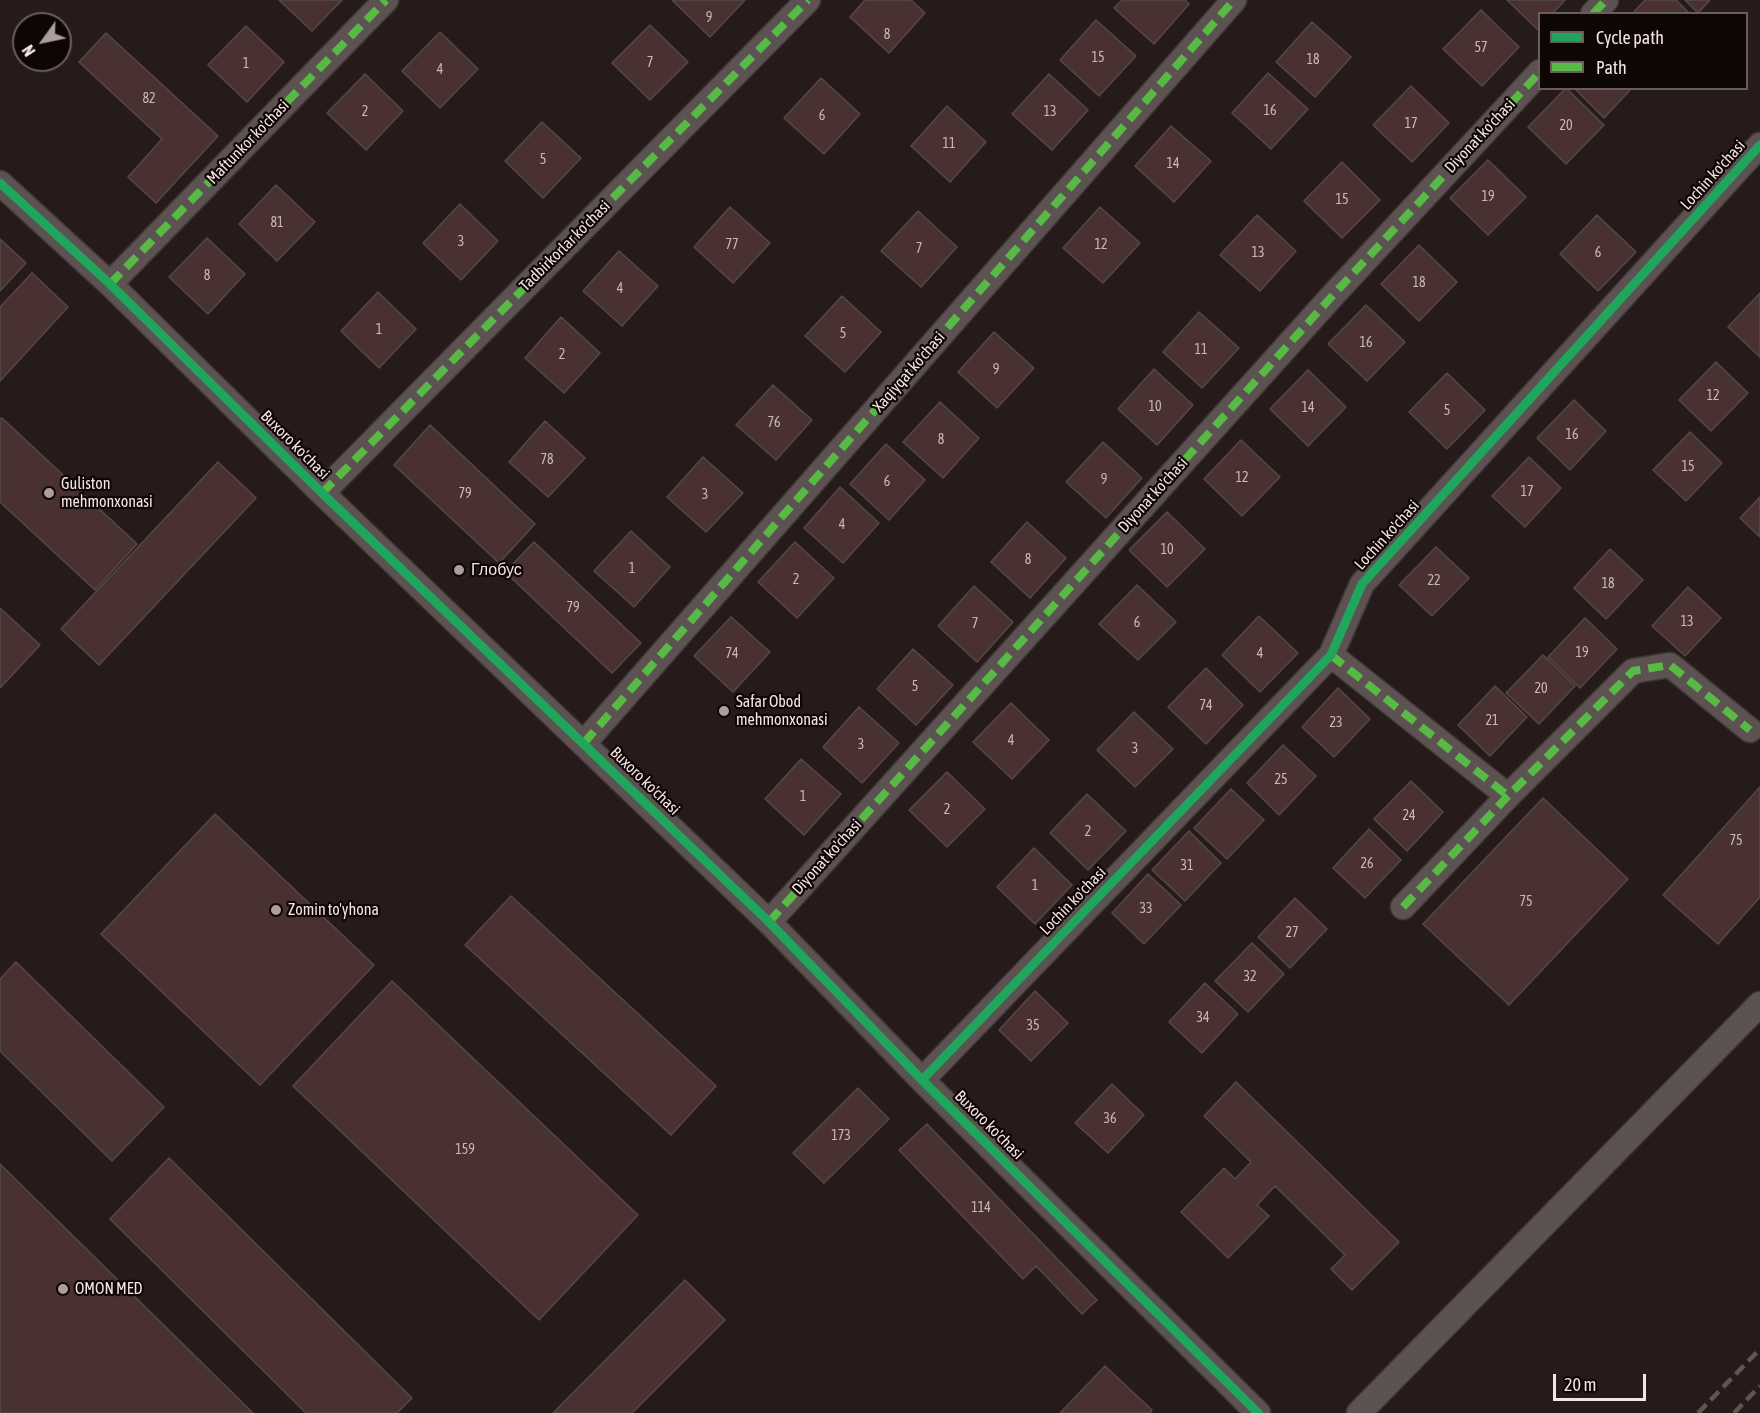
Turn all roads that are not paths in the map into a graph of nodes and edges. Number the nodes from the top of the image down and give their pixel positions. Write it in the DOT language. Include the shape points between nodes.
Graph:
graph roads {
  1 [pos="386,0"];
  2 [pos="808,0"];
  3 [pos="1234,0"];
  4 [pos="1606,0"];
  5 [pos="1595,12"];
  6 [pos="1538,73"];
  7 [pos="1760,145"];
  8 [pos="0,183"];
  9 [pos="110,284"];
  10 [pos="322,493"];
  11 [pos="1331,655"];
  12 [pos="1750,730"];
  13 [pos="584,743"];
  14 [pos="1508,796"];
  15 [pos="1403,907"];
  16 [pos="769,922"];
  17 [pos="1760,1004"];
  18 [pos="922,1080"];
  19 [pos="1258,1413"];
  20 [pos="1359,1413"];
  1 -- 9 [label="street, Maftunkor ko'chasi"];
  2 -- 10 [label="street, Tadbirkorlar ko'chasi"];
  3 -- 13 [label="street, Xaqiyqat ko'chasi"];
  4 -- 5 [label="street"];
  6 -- 16 [label="street, Diyonat ko'chasi"];
  7 -- 11 [label="street, Lochin ko'chasi" via="1362,584"];
  8 -- 9 [label="street, Buxoro ko'chasi"];
  9 -- 10 [label="street, Buxoro ko'chasi"];
  10 -- 13 [label="street, Buxoro ko'chasi"];
  11 -- 14 [label="street"];
  11 -- 18 [label="street, Lochin ko'chasi"];
  12 -- 14 [label="street" via="1670,665 1633,671"];
  13 -- 16 [label="street, Buxoro ko'chasi"];
  14 -- 15 [label="street"];
  16 -- 18 [label="street, Buxoro ko'chasi"];
  17 -- 20 [label="street"];
  18 -- 19 [label="street, Buxoro ko'chasi"];
}
